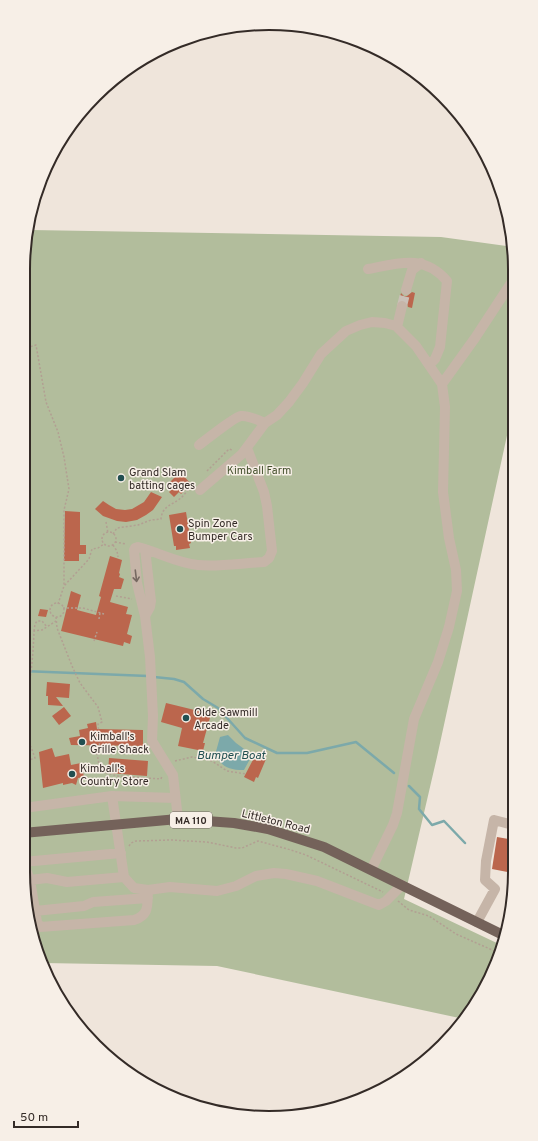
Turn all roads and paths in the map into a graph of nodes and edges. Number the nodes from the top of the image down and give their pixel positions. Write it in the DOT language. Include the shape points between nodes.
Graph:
graph roads {
  1 [pos="421,264"];
  2 [pos="368,269"];
  3 [pos="508,288"];
  4 [pos="406,290"];
  5 [pos="402,306"];
  6 [pos="397,327"];
  7 [pos="30,347"];
  8 [pos="429,365"];
  9 [pos="442,384"];
  10 [pos="265,423"];
  11 [pos="199,445"];
  12 [pos="247,448"];
  13 [pos="239,457"];
  14 [pos="206,472"];
  15 [pos="195,489"];
  16 [pos="106,522"];
  17 [pos="108,533"];
  18 [pos="113,534"];
  19 [pos="104,544"];
  20 [pos="113,545"];
  21 [pos="145,549"];
  22 [pos="118,557"];
  23 [pos="64,586"];
  24 [pos="116,596"];
  25 [pos="141,602"];
  26 [pos="58,604"];
  27 [pos="63,608"];
  28 [pos="100,613"];
  29 [pos="104,614"];
  30 [pos="56,616"];
  31 [pos="145,616"];
  32 [pos="99,619"];
  33 [pos="56,621"];
  34 [pos="47,627"];
  35 [pos="34,631"];
  36 [pos="97,632"];
  37 [pos="94,641"];
  38 [pos="30,681"];
  39 [pos="30,746"];
  40 [pos="30,760"];
  41 [pos="167,764"];
  42 [pos="246,774"];
  43 [pos="112,796"];
  44 [pos="175,798"];
  45 [pos="30,807"];
  46 [pos="178,819"];
  47 [pos="116,824"];
  48 [pos="508,824"];
  49 [pos="30,832"];
  50 [pos="121,853"];
  51 [pos="30,861"];
  52 [pos="371,870"];
  53 [pos="124,877"];
  54 [pos="30,880"];
  55 [pos="402,884"];
  56 [pos="31,885"];
  57 [pos="148,894"];
  58 [pos="35,911"];
  59 [pos="477,922"];
  60 [pos="500,933"];
  1 -- 2 [label="lane" via="402,263"];
  1 -- 4 [label="lane" via="412,270"];
  1 -- 8 [label="lane" via="435,269 447,281 440,347"];
  3 -- 9 [label="lane"];
  5 -- 6 [label="lane"];
  6 -- 8 [label="lane" via="416,346"];
  6 -- 10 [label="lane" via="372,322 341,334 321,354 290,402"];
  7 -- 23 [label="path" via="36,345 46,402 58,432 64,457 68,489 64,510"];
  8 -- 9 [label="lane"];
  9 -- 52 [label="lane" via="445,407 443,492 456,570 456,602 438,662 414,719 397,814"];
  10 -- 11 [label="lane" via="241,416"];
  10 -- 12 [label="lane"];
  12 -- 13 [label="lane"];
  12 -- 21 [label="lane" via="267,506 272,551 264,562 198,565 173,560"];
  13 -- 14 [label="path" via="229,449"];
  13 -- 15 [label="lane"];
  15 -- 18 [label="path" via="164,509 160,519 117,528"];
  16 -- 17 [label="path"];
  17 -- 18 [label="path"];
  17 -- 19 [label="path" via="102,538"];
  18 -- 20 [label="path" via="116,539"];
  19 -- 20 [label="path"];
  19 -- 23 [label="path" via="92,549 89,560"];
  20 -- 22 [label="path"];
  21 -- 25 [label="lane, one-way" via="138,547 134,550"];
  21 -- 31 [label="lane" via="151,601"];
  23 -- 26 [label="path"];
  24 -- 25 [label="path"];
  25 -- 31 [label="lane"];
  26 -- 27 [label="path"];
  26 -- 30 [label="path" via="54,604 50,609"];
  27 -- 28 [label="path" via="83,608"];
  27 -- 30 [label="path" via="61,615"];
  28 -- 29 [label="path"];
  28 -- 32 [label="path"];
  30 -- 33 [label="path"];
  31 -- 41 [label="lane" via="153,698 152,741"];
  33 -- 34 [label="path"];
  33 -- 41 [label="path" via="77,677 98,707 102,722 98,724 100,752 97,753 100,771 117,776 161,778"];
  34 -- 35 [label="path"];
  34 -- 35 [label="path" via="37,621"];
  35 -- 38 [label="path"];
  36 -- 37 [label="path"];
  39 -- 40 [label="path" via="35,758"];
  41 -- 42 [label="path" via="183,758 208,759 231,772"];
  41 -- 44 [label="lane" via="173,775"];
  43 -- 44 [label="lane"];
  43 -- 45 [label="lane"];
  43 -- 47 [label="lane"];
  44 -- 46 [label="lane"];
  46 -- 47 [label="main road, Littleton Road / MA 110"];
  46 -- 52 [label="main road, Littleton Road / MA 110" via="234,823 268,829 324,847"];
  47 -- 49 [label="main road, Littleton Road / MA 110"];
  47 -- 50 [label="lane"];
  48 -- 59 [label="lane" via="494,820 485,880 495,889"];
  50 -- 51 [label="lane"];
  50 -- 53 [label="lane"];
  52 -- 55 [label="main road, Littleton Road / MA 110"];
  53 -- 54 [label="lane" via="67,882 48,878"];
  53 -- 57 [label="lane" via="134,888"];
  55 -- 57 [label="lane" via="379,905 316,881 274,873 256,876 236,886 217,891 170,888"];
  55 -- 59 [label="main road, Littleton Road / MA 110"];
  56 -- 58 [label="lane"];
  57 -- 58 [label="lane" via="93,902 84,906"];
  57 -- 58 [label="lane" via="147,910 140,918 134,920 40,927"];
  59 -- 60 [label="main road, Littleton Road / MA 110"];
}
